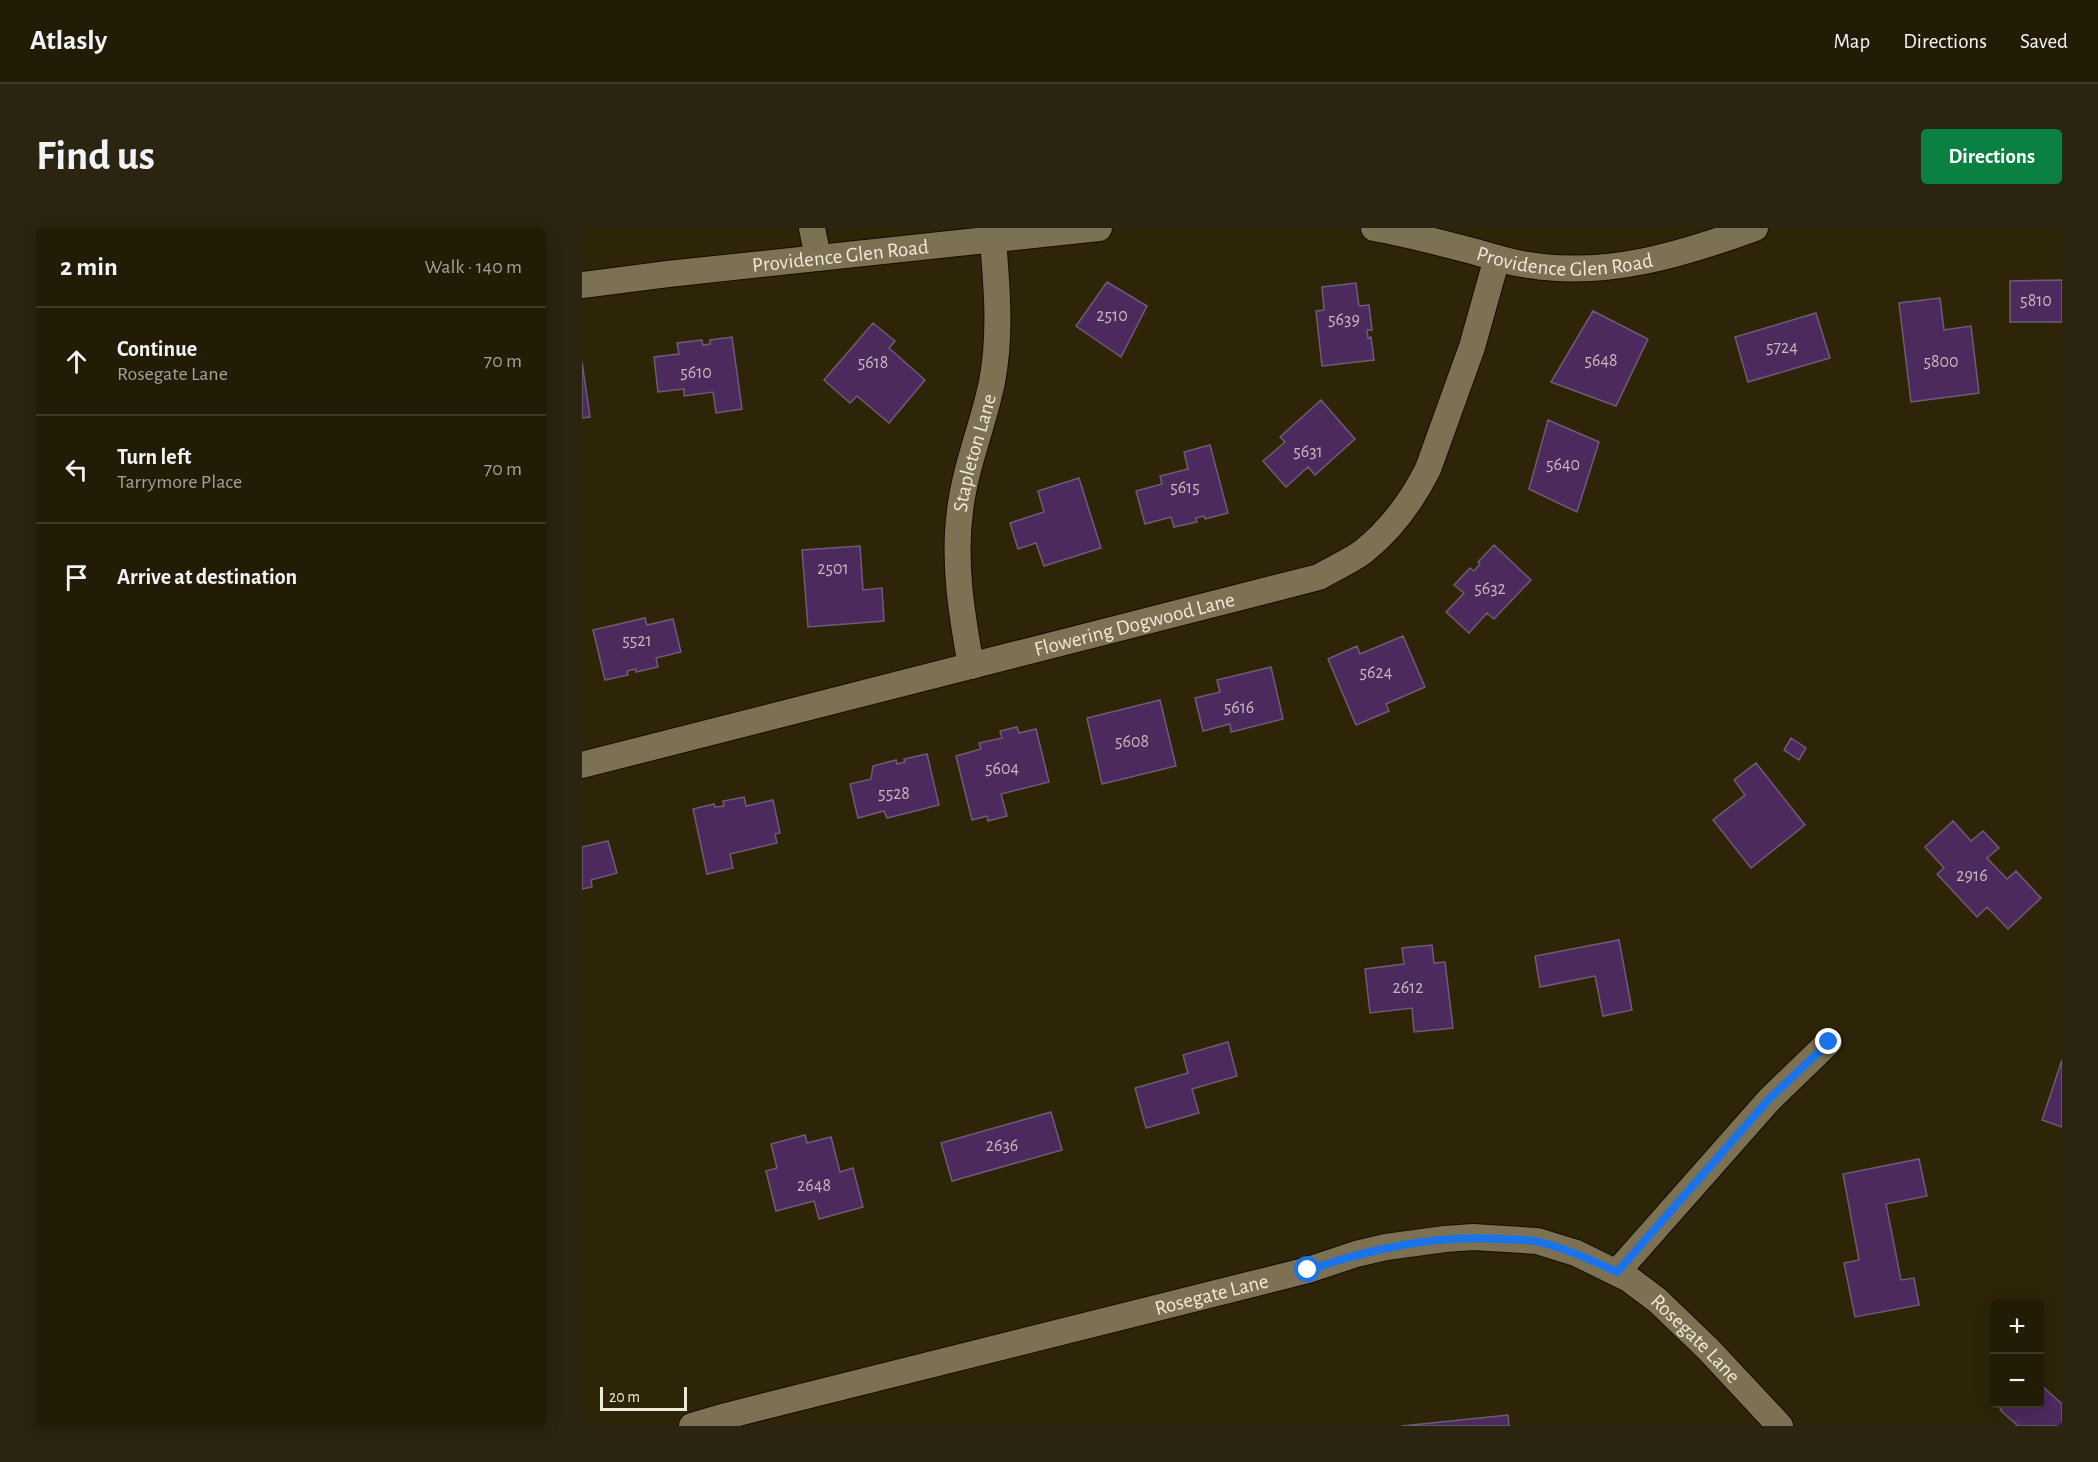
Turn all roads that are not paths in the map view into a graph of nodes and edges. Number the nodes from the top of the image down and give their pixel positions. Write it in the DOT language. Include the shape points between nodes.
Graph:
graph roads {
  1 [pos="812,228"];
  2 [pos="1099,228"];
  3 [pos="1374,228"];
  4 [pos="1755,228"];
  5 [pos="993,240"];
  6 [pos="818,258"];
  7 [pos="1497,258"];
  8 [pos="582,285"];
  9 [pos="971,666"];
  10 [pos="582,765"];
  11 [pos="1829,1042"];
  12 [pos="1617,1272"];
  13 [pos="692,1426"];
  14 [pos="1780,1426"];
  1 -- 6 [label="street"];
  2 -- 5 [label="street, Providence Glen Road"];
  3 -- 7 [label="street, Providence Glen Road"];
  4 -- 7 [label="street, Providence Glen Road" via="1628,265 1563,269"];
  5 -- 6 [label="street, Providence Glen Road"];
  5 -- 9 [label="street, Stapleton Lane" via="999,311 996,351 992,383 959,513 958,571"];
  6 -- 8 [label="street, Providence Glen Road"];
  7 -- 9 [label="street, Flowering Dogwood Lane" via="1472,347 1428,469 1397,518 1364,551 1319,577"];
  9 -- 10 [label="street, Flowering Dogwood Lane"];
  11 -- 12 [label="street" via="1768,1100"];
  12 -- 13 [label="street, Rosegate Lane" via="1576,1252 1536,1241 1464,1238 1386,1247"];
  12 -- 14 [label="street, Rosegate Lane" via="1664,1307"];
}
